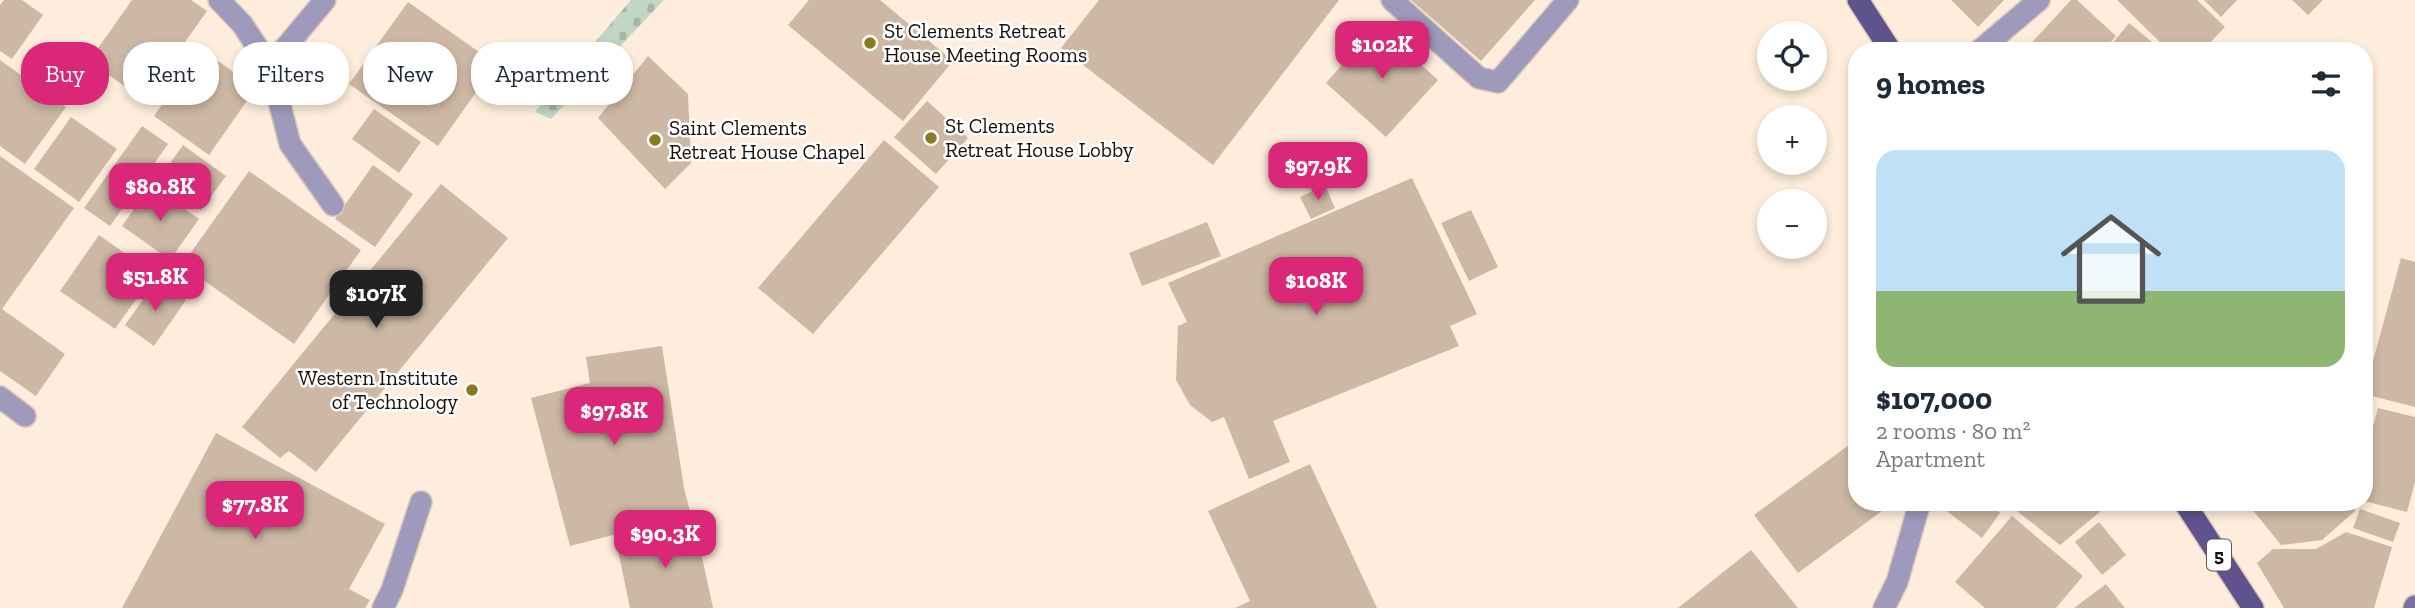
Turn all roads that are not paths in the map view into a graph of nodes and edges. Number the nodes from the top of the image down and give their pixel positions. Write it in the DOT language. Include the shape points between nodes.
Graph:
graph roads {
  1 [pos="219,0"];
  2 [pos="325,0"];
  3 [pos="1392,0"];
  4 [pos="1568,0"];
  5 [pos="1858,0"];
  6 [pos="2039,0"];
  7 [pos="254,42"];
  8 [pos="290,42"];
  9 [pos="1885,42"];
  10 [pos="1990,42"];
  11 [pos="280,105"];
  12 [pos="334,205"];
  13 [pos="0,397"];
  14 [pos="26,416"];
  15 [pos="421,502"];
  16 [pos="1917,511"];
  17 [pos="2190,511"];
  18 [pos="383,608"];
  19 [pos="1884,608"];
  20 [pos="2253,608"];
  1 -- 7 [label="street"];
  2 -- 8 [label="street"];
  3 -- 4 [label="street" via="1479,78 1498,82"];
  5 -- 9 [label="main road"];
  6 -- 10 [label="street"];
  11 -- 12 [label="street" via="290,144"];
  13 -- 14 [label="street"];
  15 -- 18 [label="street"];
  16 -- 19 [label="street" via="1897,582"];
  17 -- 20 [label="main road, 5"];
}
